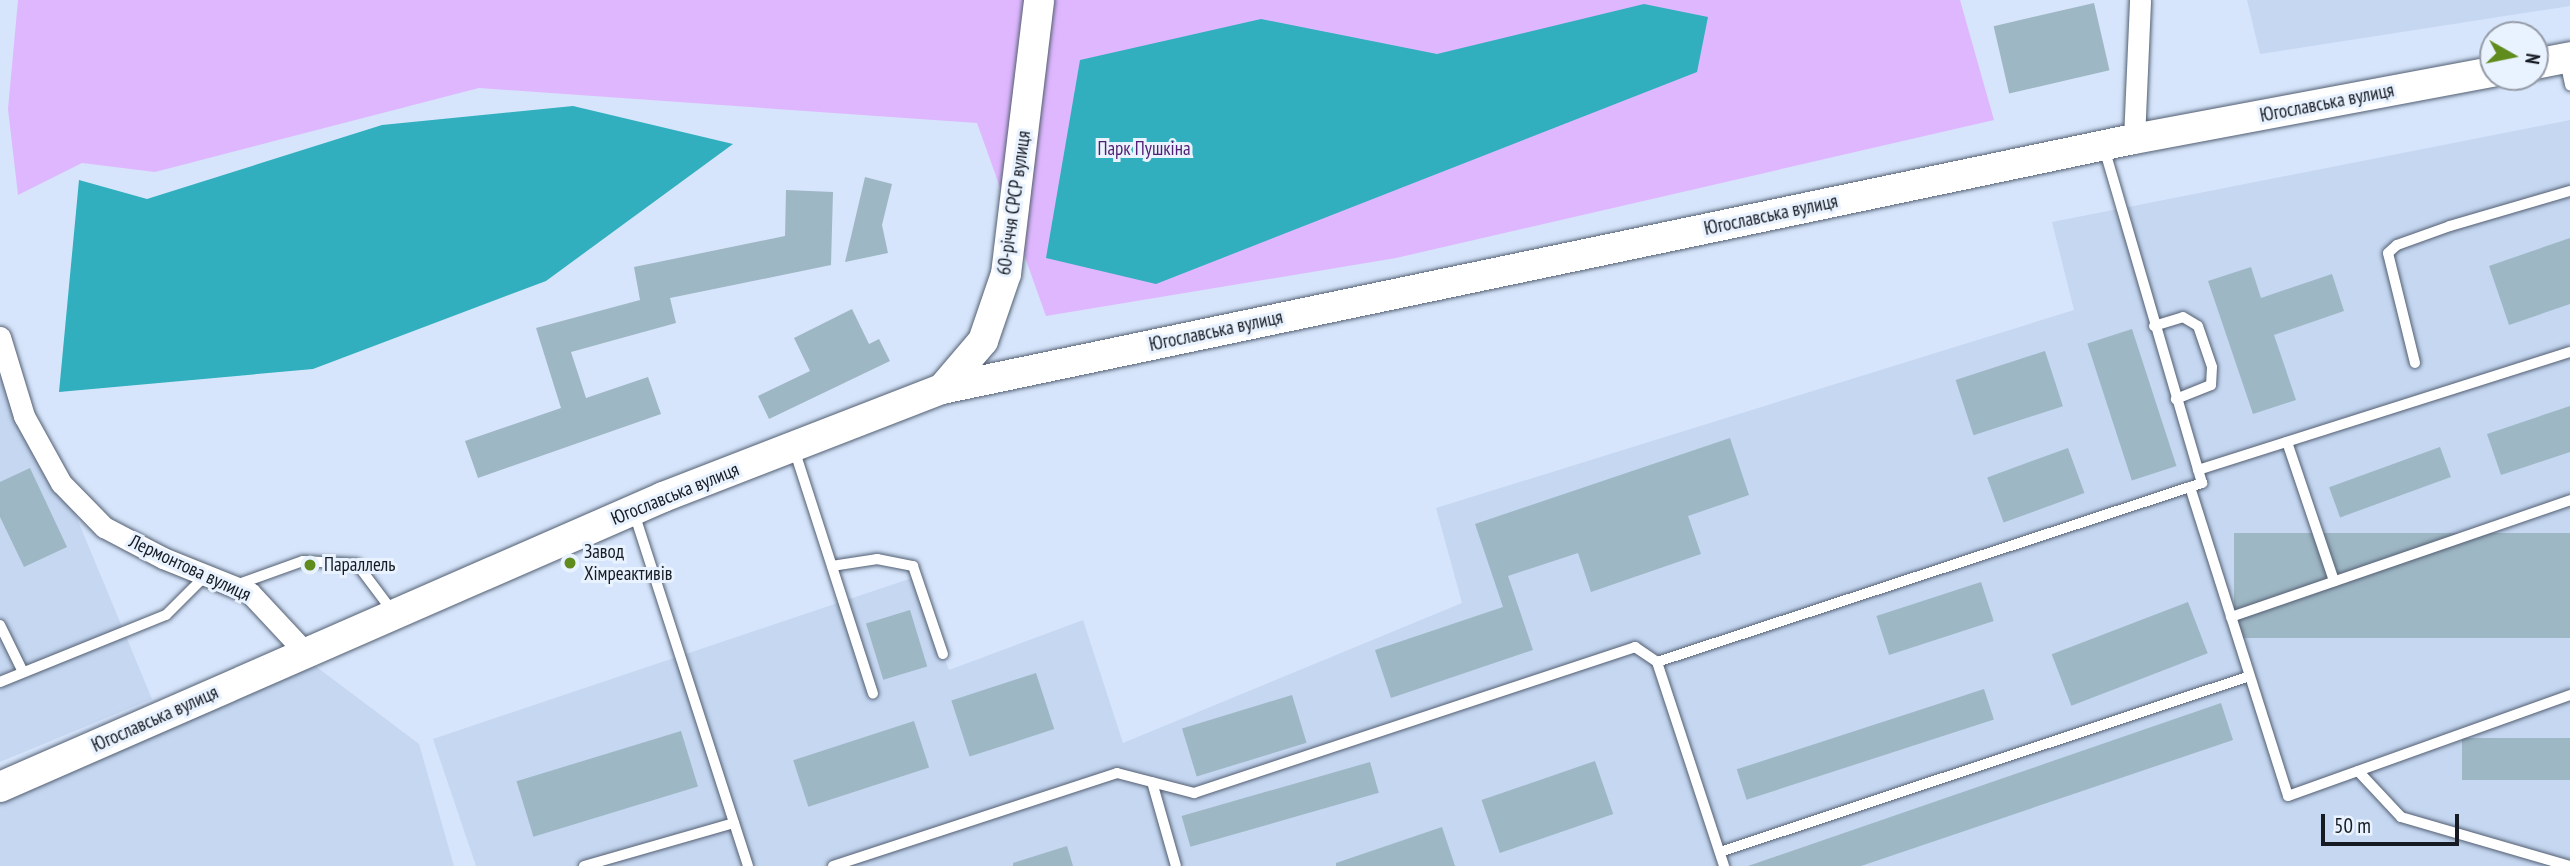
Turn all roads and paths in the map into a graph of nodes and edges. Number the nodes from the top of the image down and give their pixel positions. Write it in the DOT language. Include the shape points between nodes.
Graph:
graph roads {
  1 [pos="1039,0"];
  2 [pos="2140,0"];
  3 [pos="2549,65"];
  4 [pos="2568,67"];
  5 [pos="2479,75"];
  6 [pos="2133,139"];
  7 [pos="2103,146"];
  8 [pos="2570,191"];
  9 [pos="2154,326"];
  10 [pos="0,337"];
  11 [pos="2570,352"];
  12 [pos="2415,363"];
  13 [pos="942,389"];
  14 [pos="2176,399"];
  15 [pos="2287,442"];
  16 [pos="794,446"];
  17 [pos="2198,470"];
  18 [pos="2190,487"];
  19 [pos="2570,500"];
  20 [pos="633,510"];
  21 [pos="832,566"];
  22 [pos="207,574"];
  23 [pos="2334,582"];
  24 [pos="236,585"];
  25 [pos="394,614"];
  26 [pos="2231,617"];
  27 [pos="0,625"];
  28 [pos="306,653"];
  29 [pos="943,654"];
  30 [pos="1657,662"];
  31 [pos="23,672"];
  32 [pos="2250,677"];
  33 [pos="0,682"];
  34 [pos="873,694"];
  35 [pos="2570,695"];
  36 [pos="2358,771"];
  37 [pos="1152,782"];
  38 [pos="0,787"];
  39 [pos="734,823"];
  40 [pos="1720,852"];
  41 [pos="584,866"];
  42 [pos="748,866"];
  43 [pos="833,866"];
  44 [pos="1176,866"];
  45 [pos="1724,866"];
  46 [pos="2570,866"];
  1 -- 13 [label="street, 60-річчя СРСР вулиця" via="1006,274 983,341"];
  2 -- 6 [label="street"];
  3 -- 4 [label="street"];
  5 -- 6 [label="street, Югославська вулиця"];
  6 -- 7 [label="street, Югославська вулиця"];
  7 -- 9 [label="lane"];
  7 -- 13 [label="street, Югославська вулиця"];
  8 -- 12 [label="lane" via="2450,226 2397,245 2388,253"];
  9 -- 14 [label="lane"];
  9 -- 14 [label="lane" via="2183,317 2198,326 2212,367 2211,385"];
  10 -- 22 [label="street, Лермонтова вулиця" via="24,415 61,483 104,527 163,558"];
  11 -- 15 [label="lane"];
  13 -- 16 [label="street, Югославська вулиця"];
  14 -- 17 [label="lane"];
  15 -- 17 [label="lane"];
  15 -- 23 [label="lane"];
  16 -- 20 [label="street, Югославська вулиця"];
  16 -- 21 [label="lane"];
  17 -- 18 [label="lane" via="2202,483"];
  18 -- 26 [label="lane"];
  18 -- 30 [label="lane"];
  19 -- 23 [label="lane"];
  20 -- 25 [label="street, Югославська вулиця"];
  20 -- 39 [label="lane"];
  21 -- 29 [label="lane" via="877,559 913,566"];
  21 -- 34 [label="lane"];
  22 -- 24 [label="street, Лермонтова вулиця"];
  22 -- 31 [label="lane" via="166,615"];
  23 -- 26 [label="lane"];
  24 -- 25 [label="lane" via="303,561 358,564"];
  24 -- 28 [label="street, Лермонтова вулиця" via="266,606"];
  25 -- 28 [label="street, Югославська вулиця"];
  26 -- 32 [label="lane"];
  27 -- 31 [label="lane"];
  28 -- 38 [label="street, Югославська вулиця"];
  30 -- 37 [label="lane" via="1635,647 1194,793"];
  30 -- 40 [label="lane"];
  31 -- 33 [label="lane"];
  32 -- 36 [label="lane" via="2288,796"];
  32 -- 40 [label="lane"];
  35 -- 36 [label="lane"];
  36 -- 46 [label="lane" via="2401,817"];
  37 -- 43 [label="lane" via="1117,773"];
  37 -- 44 [label="lane"];
  39 -- 41 [label="lane"];
  39 -- 42 [label="lane"];
  40 -- 45 [label="lane"];
}
